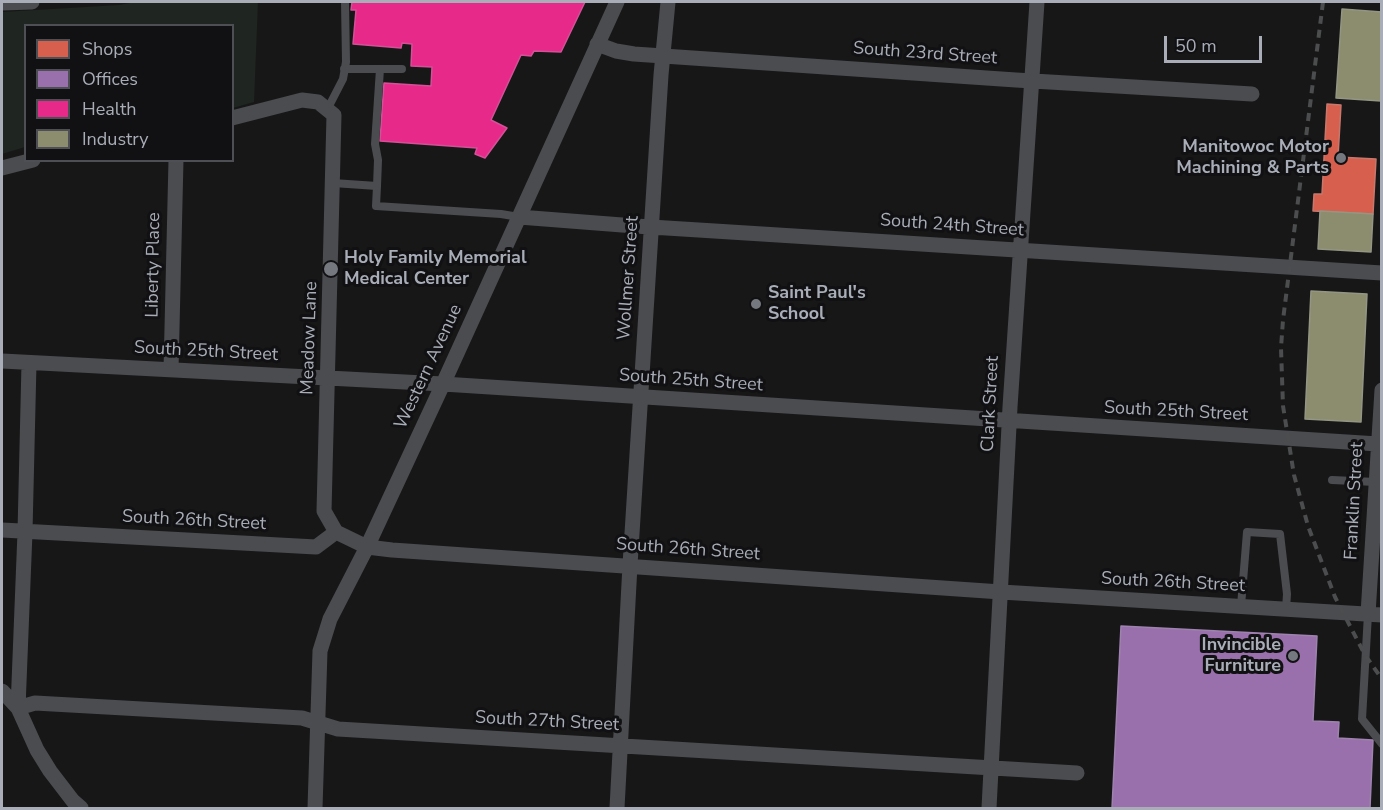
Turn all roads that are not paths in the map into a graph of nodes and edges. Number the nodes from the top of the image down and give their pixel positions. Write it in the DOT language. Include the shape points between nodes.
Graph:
graph roads {
  1 [pos="32,2"];
  2 [pos="345,2"];
  3 [pos="617,2"];
  4 [pos="668,2"];
  5 [pos="1037,2"];
  6 [pos="2,3"];
  7 [pos="597,44"];
  8 [pos="663,55"];
  9 [pos="344,69"];
  10 [pos="380,69"];
  11 [pos="402,69"];
  12 [pos="1032,81"];
  13 [pos="1252,94"];
  14 [pos="328,108"];
  15 [pos="234,117"];
  16 [pos="25,162"];
  17 [pos="176,162"];
  18 [pos="2,168"];
  19 [pos="333,183"];
  20 [pos="376,186"];
  21 [pos="519,217"];
  22 [pos="651,227"];
  23 [pos="1020,250"];
  24 [pos="1382,273"];
  25 [pos="2,361"];
  26 [pos="29,363"];
  27 [pos="171,370"];
  28 [pos="328,378"];
  29 [pos="443,384"];
  30 [pos="1382,390"];
  31 [pos="641,397"];
  32 [pos="1010,421"];
  33 [pos="1378,444"];
  34 [pos="1332,480"];
  35 [pos="1376,482"];
  36 [pos="2,530"];
  37 [pos="1373,531"];
  38 [pos="26,532"];
  39 [pos="336,532"];
  40 [pos="367,547"];
  41 [pos="630,566"];
  42 [pos="1382,579"];
  43 [pos="1000,592"];
  44 [pos="1241,606"];
  45 [pos="1286,609"];
  46 [pos="1375,615"];
  47 [pos="2,691"];
  48 [pos="18,708"];
  49 [pos="318,722"];
  50 [pos="1382,744"];
  51 [pos="620,746"];
  52 [pos="991,768"];
  53 [pos="1077,772"];
  54 [pos="81,808"];
  55 [pos="315,808"];
  56 [pos="617,808"];
  57 [pos="989,808"];
  1 -- 6 [label="street"];
  2 -- 9 [label="lane"];
  3 -- 7 [label="street, Western Avenue"];
  4 -- 8 [label="street, Wollmer Street"];
  5 -- 12 [label="street, Clark Street"];
  7 -- 8 [label="street, South 23rd Street" via="619,52"];
  7 -- 21 [label="street, Western Avenue"];
  8 -- 12 [label="street, South 23rd Street"];
  8 -- 22 [label="street, Wollmer Street"];
  9 -- 10 [label="lane"];
  9 -- 14 [label="lane"];
  10 -- 11 [label="lane"];
  10 -- 20 [label="lane"];
  12 -- 13 [label="street, South 23rd Street"];
  12 -- 23 [label="street, Clark Street"];
  14 -- 15 [label="street" via="318,102 297,101"];
  14 -- 19 [label="street, Meadow Lane" via="335,118"];
  16 -- 18 [label="street"];
  17 -- 27 [label="street, Liberty Place"];
  19 -- 20 [label="lane"];
  19 -- 28 [label="street, Meadow Lane"];
  20 -- 21 [label="lane" via="376,206"];
  21 -- 22 [label="street, South 24th Street"];
  21 -- 29 [label="street, Western Avenue"];
  22 -- 23 [label="street, South 24th Street"];
  22 -- 31 [label="street, Wollmer Street"];
  23 -- 24 [label="street, South 24th Street"];
  23 -- 32 [label="street, Clark Street"];
  25 -- 26 [label="street, South 25th Street"];
  26 -- 27 [label="street, South 25th Street"];
  26 -- 38 [label="street"];
  27 -- 28 [label="street, South 25th Street"];
  28 -- 29 [label="street, South 25th Street"];
  28 -- 39 [label="street, Meadow Lane" via="324,511"];
  29 -- 31 [label="street, South 25th Street"];
  29 -- 40 [label="street, Western Avenue"];
  30 -- 33 [label="street, Franklin Street"];
  31 -- 32 [label="street, South 25th Street"];
  31 -- 41 [label="street, Wollmer Street"];
  32 -- 33 [label="street, South 25th Street"];
  32 -- 43 [label="street, Clark Street"];
  33 -- 35 [label="street, Franklin Street"];
  34 -- 35 [label="lane"];
  35 -- 37 [label="street, Franklin Street"];
  36 -- 38 [label="street, South 26th Street"];
  37 -- 42 [label="street"];
  37 -- 46 [label="street, Franklin Street"];
  38 -- 39 [label="street, South 26th Street" via="316,547"];
  38 -- 48 [label="street"];
  39 -- 40 [label="street, South 26th Street"];
  40 -- 41 [label="street, South 26th Street"];
  40 -- 49 [label="street, Western Avenue" via="330,619 320,651"];
  41 -- 43 [label="street, South 26th Street"];
  41 -- 51 [label="street, Wollmer Street"];
  43 -- 44 [label="street, South 26th Street"];
  43 -- 52 [label="street, Clark Street"];
  44 -- 45 [label="street, South 26th Street"];
  44 -- 45 [label="lane" via="1247,532 1280,534"];
  45 -- 46 [label="street, South 26th Street"];
  46 -- 50 [label="lane" via="1362,719"];
  47 -- 48 [label="street"];
  48 -- 49 [label="street, South 27th Street" via="35,703"];
  48 -- 54 [label="street" via="50,771"];
  49 -- 51 [label="street, South 27th Street" via="338,729"];
  49 -- 55 [label="street"];
  51 -- 52 [label="street, South 27th Street"];
  51 -- 56 [label="street, Wollmer Street"];
  52 -- 53 [label="street, South 27th Street"];
  52 -- 57 [label="street, Clark Street"];
}
